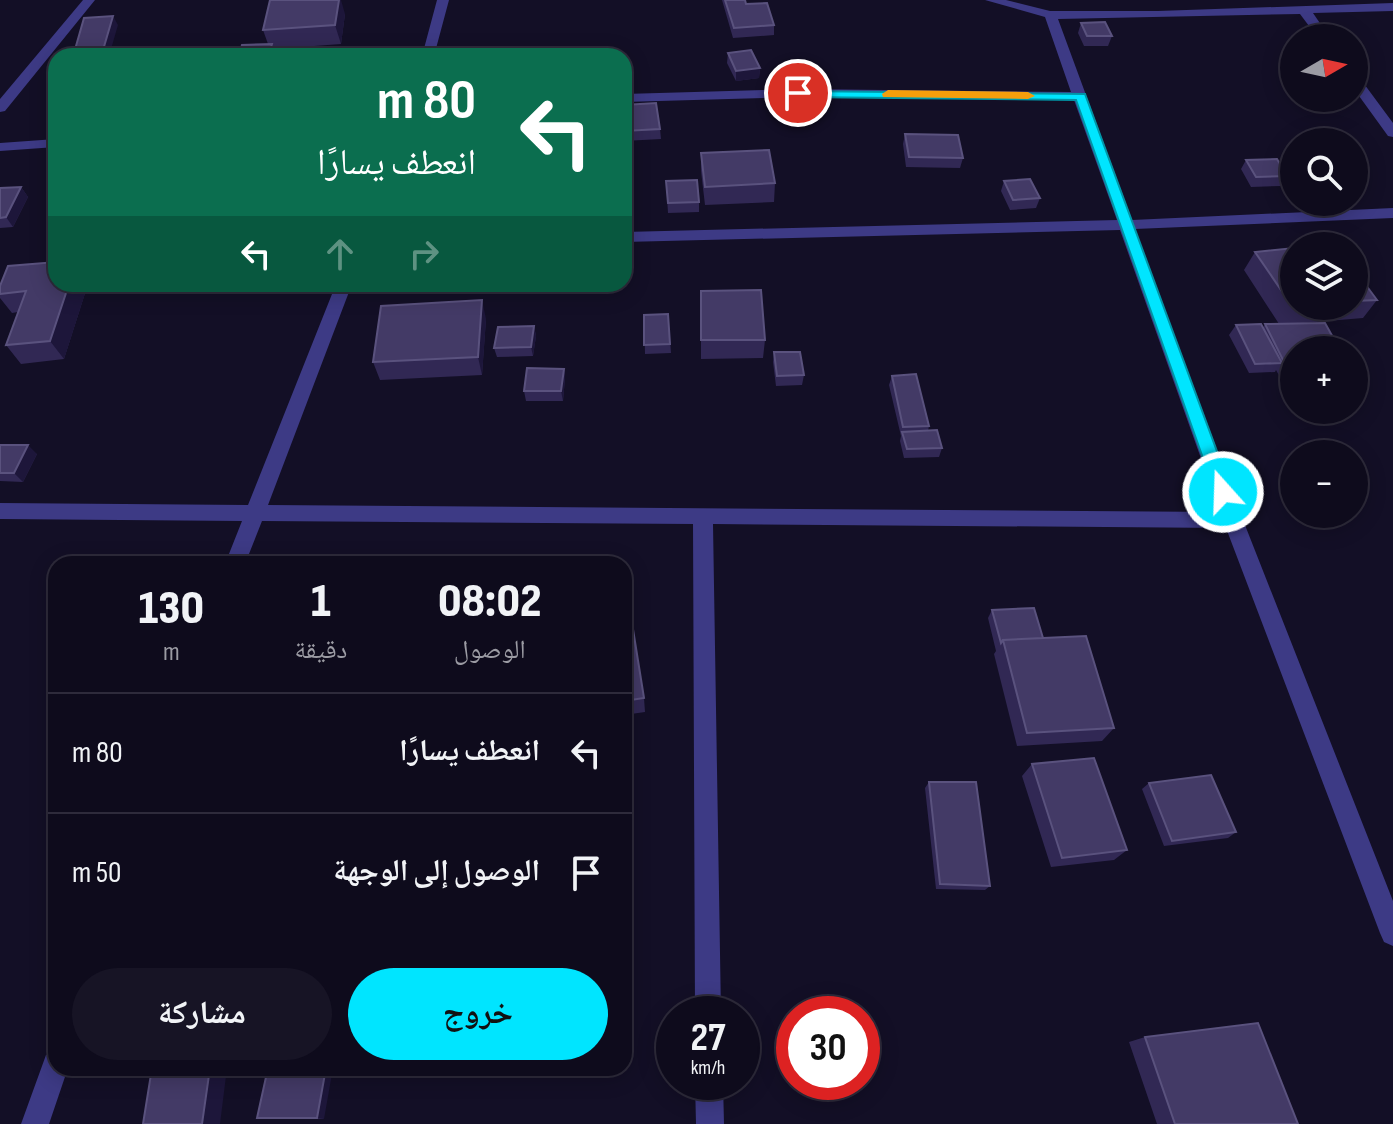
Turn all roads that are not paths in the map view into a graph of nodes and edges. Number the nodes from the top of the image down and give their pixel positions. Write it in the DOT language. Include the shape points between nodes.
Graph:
graph roads {
  1 [pos="89,0"];
  2 [pos="443,0"];
  3 [pos="991,0"];
  4 [pos="1149,0"];
  5 [pos="1393,7"];
  6 [pos="1303,9"];
  7 [pos="1050,15"];
  8 [pos="1158,15"];
  9 [pos="1314,24"];
  10 [pos="49,48"];
  11 [pos="430,48"];
  12 [pos="48,50"];
  13 [pos="1081,96"];
  14 [pos="632,98"];
  15 [pos="1368,99"];
  16 [pos="0,108"];
  17 [pos="1393,133"];
  18 [pos="48,144"];
  19 [pos="0,147"];
  20 [pos="1393,213"];
  21 [pos="1126,225"];
  22 [pos="632,237"];
  23 [pos="341,292"];
  24 [pos="0,511"];
  25 [pos="253,515"];
  26 [pos="703,515"];
  27 [pos="1233,520"];
  28 [pos="238,556"];
  29 [pos="1393,933"];
  30 [pos="708,996"];
  31 [pos="52,1076"];
  32 [pos="709,1100"];
  33 [pos="35,1124"];
  34 [pos="710,1124"];
  1 -- 10 [label="street"];
  2 -- 11 [label="street"];
  3 -- 7 [label="street"];
  4 -- 8 [label="street"];
  5 -- 6 [label="street"];
  6 -- 8 [label="street"];
  6 -- 9 [label="street"];
  7 -- 8 [label="street"];
  7 -- 13 [label="street"];
  12 -- 16 [label="street"];
  13 -- 14 [label="street" via="798,93"];
  13 -- 21 [label="street"];
  15 -- 17 [label="street"];
  18 -- 19 [label="street"];
  20 -- 21 [label="street"];
  21 -- 22 [label="street"];
  21 -- 27 [label="street"];
  23 -- 25 [label="street"];
  24 -- 25 [label="street"];
  25 -- 26 [label="street"];
  25 -- 28 [label="street"];
  26 -- 27 [label="street"];
  26 -- 30 [label="street"];
  27 -- 29 [label="street"];
  31 -- 33 [label="street"];
  32 -- 34 [label="street"];
}
